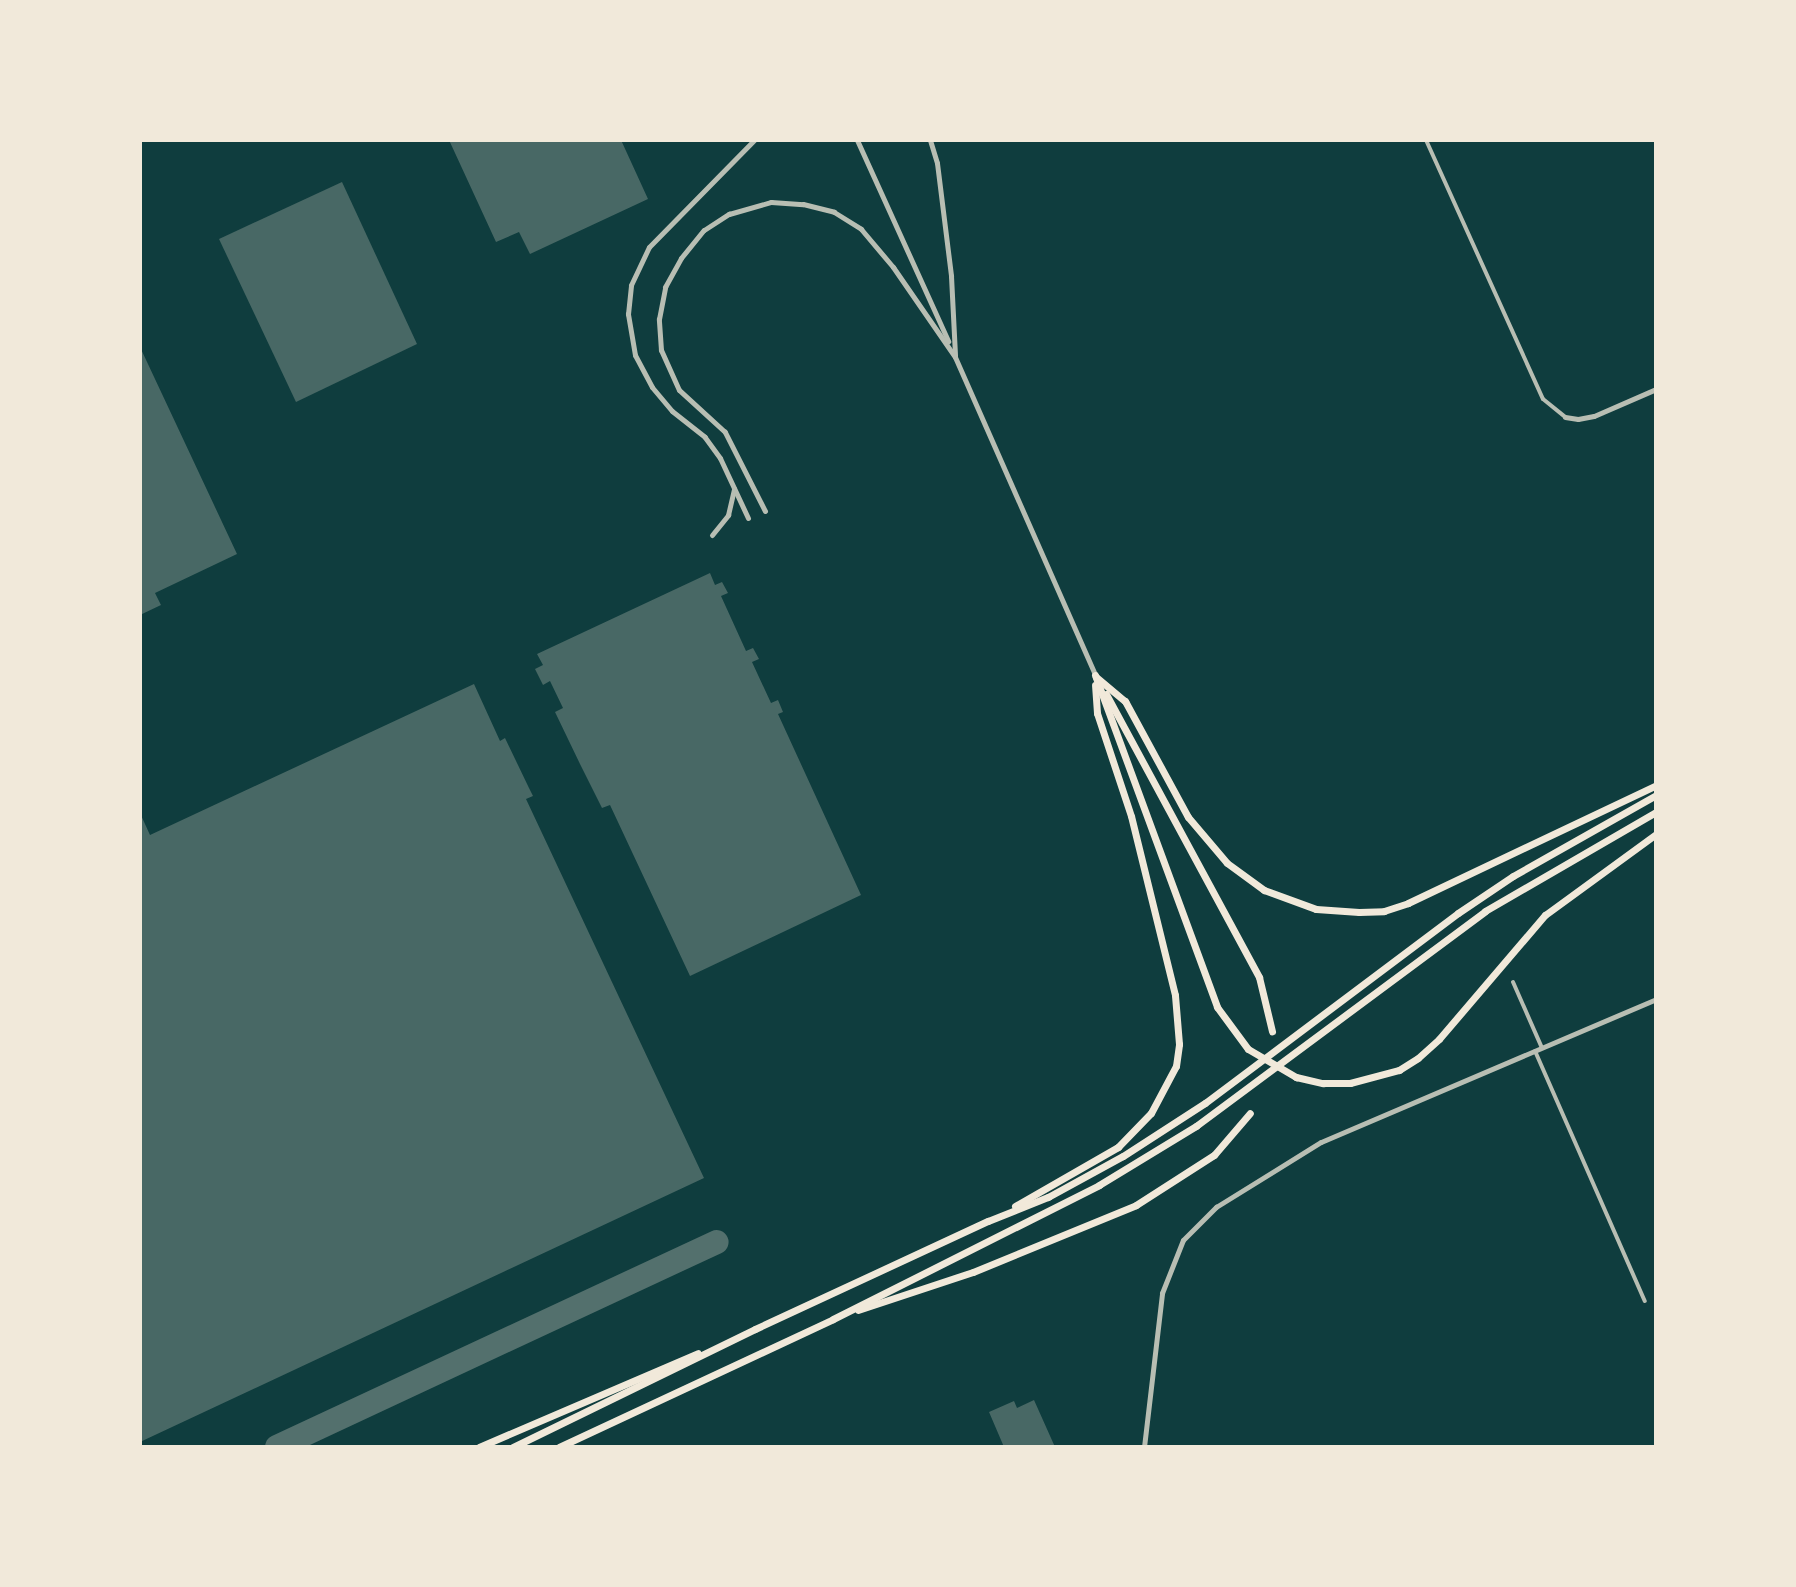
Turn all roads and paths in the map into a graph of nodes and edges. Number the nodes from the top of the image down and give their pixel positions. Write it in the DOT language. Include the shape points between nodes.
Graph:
graph roads {
  1 [pos="754,140"];
  2 [pos="857,140"];
  3 [pos="930,140"];
  4 [pos="1426,140"];
  5 [pos="955,357"];
  6 [pos="1656,389"];
  7 [pos="1565,417"];
  8 [pos="735,488"];
  9 [pos="765,511"];
  10 [pos="748,518"];
  11 [pos="712,535"];
  12 [pos="1095,675"];
  13 [pos="1656,785"];
  14 [pos="1656,795"];
  15 [pos="1656,812"];
  16 [pos="1656,834"];
  17 [pos="1513,982"];
  18 [pos="1656,999"];
  19 [pos="1272,1031"];
  20 [pos="1542,1048"];
  21 [pos="1535,1051"];
  22 [pos="1250,1113"];
  23 [pos="988,1221"];
  24 [pos="1645,1301"];
  25 [pos="833,1319"];
  26 [pos="755,1329"];
  27 [pos="479,1447"];
  28 [pos="513,1447"];
  29 [pos="559,1447"];
  30 [pos="1144,1447"];
  1 -- 8 [label="street" via="649,247 631,285 628,314 635,355 652,387 705,437"];
  2 -- 5 [label="street"];
  3 -- 5 [label="street" via="949,263"];
  4 -- 7 [label="street" via="1543,399"];
  5 -- 9 [label="street" via="893,267 861,229 834,212 771,202 729,214 704,230 665,287 661,350 679,390 725,432"];
  5 -- 12 [label="street"];
  6 -- 7 [label="street" via="1594,416"];
  8 -- 10 [label="street"];
  8 -- 11 [label="street" via="728,515"];
  12 -- 13 [label="highway" via="1125,701 1188,817 1227,863 1271,894 1316,909 1384,911 1408,903"];
  12 -- 16 [label="highway" via="1209,987 1235,1035 1278,1069 1323,1083 1373,1078 1418,1058 1545,915"];
  12 -- 19 [label="highway" via="1259,977"];
  12 -- 23 [label="highway" via="1097,713 1131,816 1175,995 1176,1066 1151,1113 1118,1147"];
  14 -- 23 [label="highway" via="1458,913 1167,1129 1048,1197"];
  15 -- 25 [label="highway" via="1513,893 1446,938 1160,1150"];
  17 -- 20 [label="street"];
  18 -- 20 [label="street"];
  20 -- 21 [label="street"];
  21 -- 24 [label="street"];
  21 -- 30 [label="street" via="1321,1142 1247,1185 1199,1222 1183,1240 1162,1293"];
  22 -- 25 [label="highway" via="1214,1155 1136,1205 973,1272"];
  23 -- 26 [label="highway"];
  25 -- 29 [label="highway"];
  26 -- 27 [label="highway"];
  26 -- 28 [label="highway"];
}
